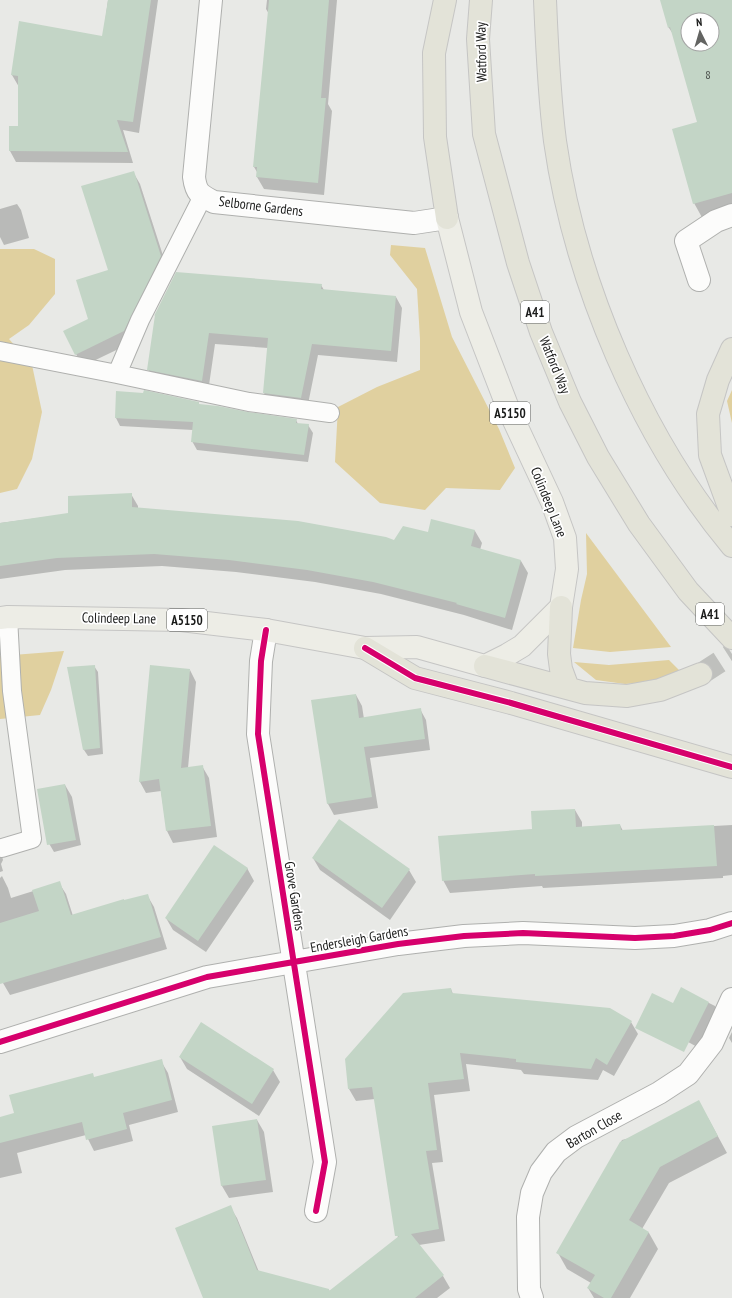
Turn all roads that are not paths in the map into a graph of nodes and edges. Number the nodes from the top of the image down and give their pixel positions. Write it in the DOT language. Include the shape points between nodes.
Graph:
graph roads {
  1 [pos="211,0"];
  2 [pos="445,0"];
  3 [pos="481,0"];
  4 [pos="545,0"];
  5 [pos="203,196"];
  6 [pos="732,216"];
  7 [pos="447,218"];
  8 [pos="699,280"];
  9 [pos="732,349"];
  10 [pos="0,351"];
  11 [pos="117,374"];
  12 [pos="330,413"];
  13 [pos="732,515"];
  14 [pos="732,546"];
  15 [pos="561,607"];
  16 [pos="3,617"];
  17 [pos="266,630"];
  18 [pos="732,638"];
  19 [pos="365,648"];
  20 [pos="485,666"];
  21 [pos="701,674"];
  22 [pos="568,688"];
  23 [pos="732,767"];
  24 [pos="2,848"];
  25 [pos="732,924"];
  26 [pos="294,963"];
  27 [pos="732,999"];
  28 [pos="0,1042"];
  29 [pos="316,1211"];
  30 [pos="532,1298"];
  1 -- 5 [label="street, Selborne Gardens" via="194,177 196,188"];
  2 -- 7 [label="highway, A5150" via="434,53 435,137"];
  3 -- 18 [label="highway, Watford Way / A41" via="478,39 484,134 518,263 541,332 570,402 598,457 639,524 688,591"];
  4 -- 14 [label="highway" via="555,142 569,215 583,264 609,338 641,407 672,464 714,525"];
  5 -- 7 [label="street, Selborne Gardens" via="214,202 414,223"];
  5 -- 11 [label="lane" via="140,320"];
  6 -- 8 [label="street" via="716,221 686,242"];
  7 -- 15 [label="main road, Colindeep Lane / A5150" via="471,312 508,408 552,502 565,538 567,569"];
  9 -- 13 [label="highway" via="718,380 708,414 710,454"];
  10 -- 11 [label="lane"];
  11 -- 12 [label="lane" via="249,402"];
  15 -- 20 [label="main road" via="522,646"];
  15 -- 22 [label="highway, A5150" via="559,654"];
  16 -- 17 [label="main road, Colindeep Lane / A5150" via="181,620"];
  16 -- 24 [label="lane" via="32,838"];
  17 -- 19 [label="main road, Colindeep Lane / A5150"];
  17 -- 26 [label="street, Grove Gardens" via="261,661 258,734"];
  19 -- 20 [label="main road, Colindeep Lane / A5150" via="417,647"];
  19 -- 23 [label="highway, A5150" via="415,678 519,705"];
  20 -- 22 [label="highway, A5150"];
  21 -- 22 [label="highway, A5150" via="660,690 626,696 585,693"];
  25 -- 26 [label="street, Endersleigh Gardens" via="710,930 635,938 523,933 464,936 398,944"];
  26 -- 28 [label="street, Endersleigh Gardens" via="207,978"];
  26 -- 29 [label="street, Grove Gardens" via="325,1162"];
  27 -- 30 [label="street, Barton Close" via="712,1043 688,1074 659,1093 576,1136 556,1152 541,1172 532,1193 528,1216 529,1289"];
}
